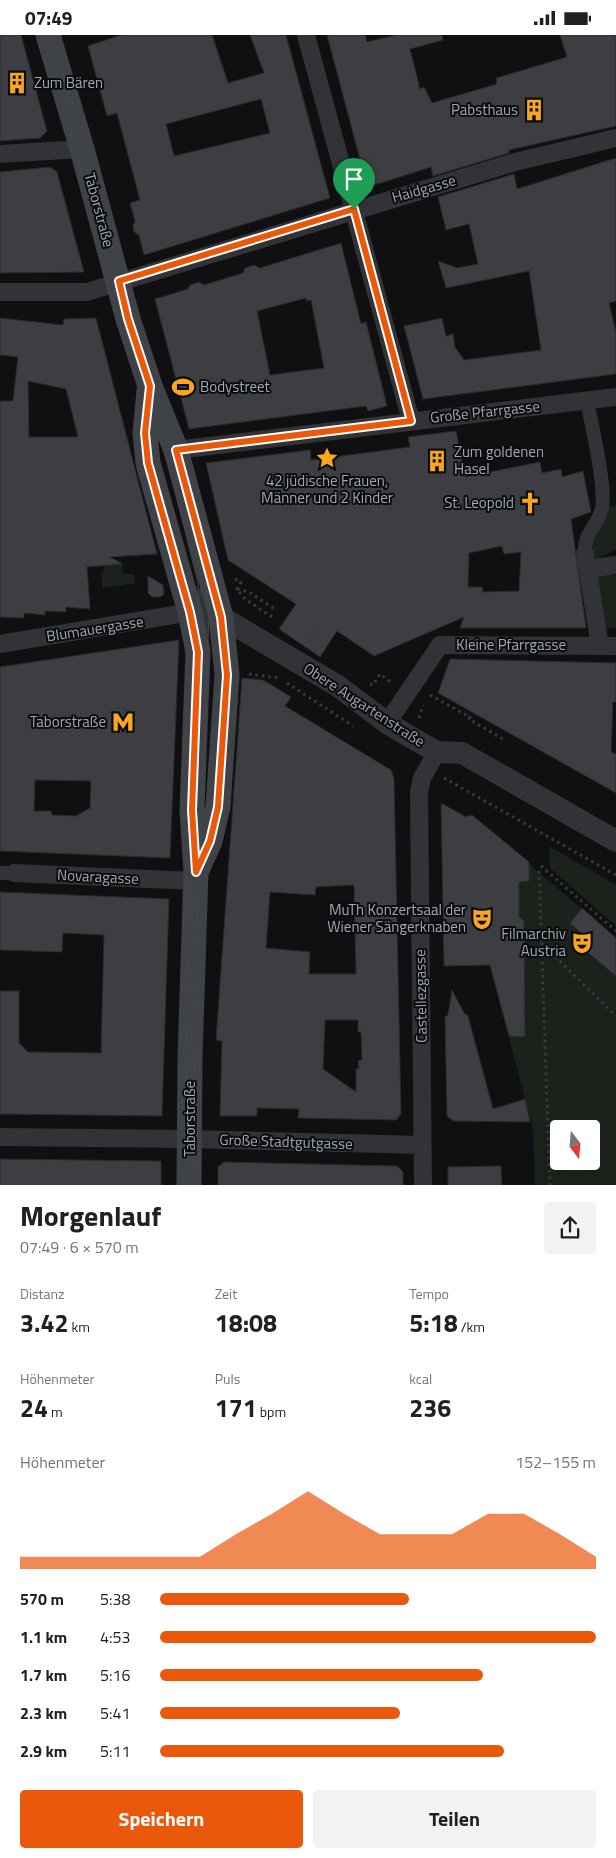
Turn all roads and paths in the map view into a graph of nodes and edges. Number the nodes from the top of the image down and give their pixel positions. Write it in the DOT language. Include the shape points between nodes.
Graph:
graph roads {
  1 [pos="48,35"];
  2 [pos="306,35"];
  3 [pos="616,138"];
  4 [pos="82,149"];
  5 [pos="0,154"];
  6 [pos="354,209"];
  7 [pos="119,281"];
  8 [pos="0,291"];
  9 [pos="150,386"];
  10 [pos="616,397"];
  11 [pos="587,401"];
  12 [pos="411,421"];
  13 [pos="176,450"];
  14 [pos="587,562"];
  15 [pos="616,565"];
  16 [pos="276,610"];
  17 [pos="205,615"];
  18 [pos="272,617"];
  19 [pos="316,630"];
  20 [pos="308,641"];
  21 [pos="0,645"];
  22 [pos="608,646"];
  23 [pos="380,674"];
  24 [pos="227,675"];
  25 [pos="366,681"];
  26 [pos="311,700"];
  27 [pos="424,703"];
  28 [pos="387,723"];
  29 [pos="506,741"];
  30 [pos="437,751"];
  31 [pos="444,778"];
  32 [pos="616,841"];
  33 [pos="541,866"];
  34 [pos="538,871"];
  35 [pos="7,873"];
  36 [pos="616,875"];
  37 [pos="195,877"];
  38 [pos="616,931"];
  39 [pos="541,942"];
  40 [pos="616,1016"];
  41 [pos="0,1137"];
  42 [pos="190,1139"];
  43 [pos="422,1145"];
  44 [pos="190,1185"];
  45 [pos="423,1185"];
  46 [pos="550,1185"];
  1 -- 4 [label="main road, Taborstraße"];
  2 -- 6 [label="street"];
  3 -- 6 [label="street, Haidgasse" via="515,162"];
  4 -- 5 [label="street"];
  4 -- 7 [label="main road, Taborstraße"];
  6 -- 7 [label="street, Haidgasse"];
  6 -- 12 [label="street"];
  7 -- 8 [label="street, Haidgasse" via="87,292"];
  7 -- 9 [label="main road, Taborstraße"];
  9 -- 13 [label="main road, Taborstraße"];
  9 -- 17 [label="main road, Taborstraße" via="145,433 148,463"];
  10 -- 11 [label="street, Große Pfarrgasse"];
  11 -- 12 [label="street, Große Pfarrgasse"];
  11 -- 14 [label="street" via="602,495 600,514 586,539"];
  12 -- 13 [label="street, Große Pfarrgasse"];
  13 -- 17 [label="main road, Taborstraße"];
  14 -- 15 [label="street"];
  14 -- 22 [label="street"];
  16 -- 18 [label="path" via="249,592 237,589 245,599"];
  17 -- 21 [label="street, Blumauergasse"];
  17 -- 24 [label="main road, Taborstraße"];
  17 -- 28 [label="street, Obere Augartenstraße" via="338,686"];
  17 -- 37 [label="main road, Taborstraße" via="198,652 192,810"];
  19 -- 20 [label="path"];
  22 -- 28 [label="street, Kleine Pfarrgasse" via="440,645"];
  23 -- 25 [label="path" via="372,685"];
  24 -- 26 [label="path" via="280,677"];
  24 -- 37 [label="main road, Taborstraße" via="218,807 210,841"];
  27 -- 29 [label="path" via="430,694"];
  28 -- 30 [label="street, Obere Augartenstraße"];
  30 -- 32 [label="street, Obere Augartenstraße" via="462,753"];
  30 -- 43 [label="street, Castellezgasse" via="422,778 419,792"];
  31 -- 36 [label="path"];
  33 -- 38 [label="path"];
  34 -- 39 [label="path"];
  35 -- 37 [label="street, Novaragasse"];
  37 -- 42 [label="main road, Taborstraße"];
  39 -- 40 [label="path"];
  39 -- 46 [label="path"];
  41 -- 42 [label="street, Große Stadtgutgasse"];
  42 -- 43 [label="street, Große Stadtgutgasse"];
  42 -- 44 [label="main road, Taborstraße"];
  43 -- 45 [label="street, Castellezgasse"];
}
